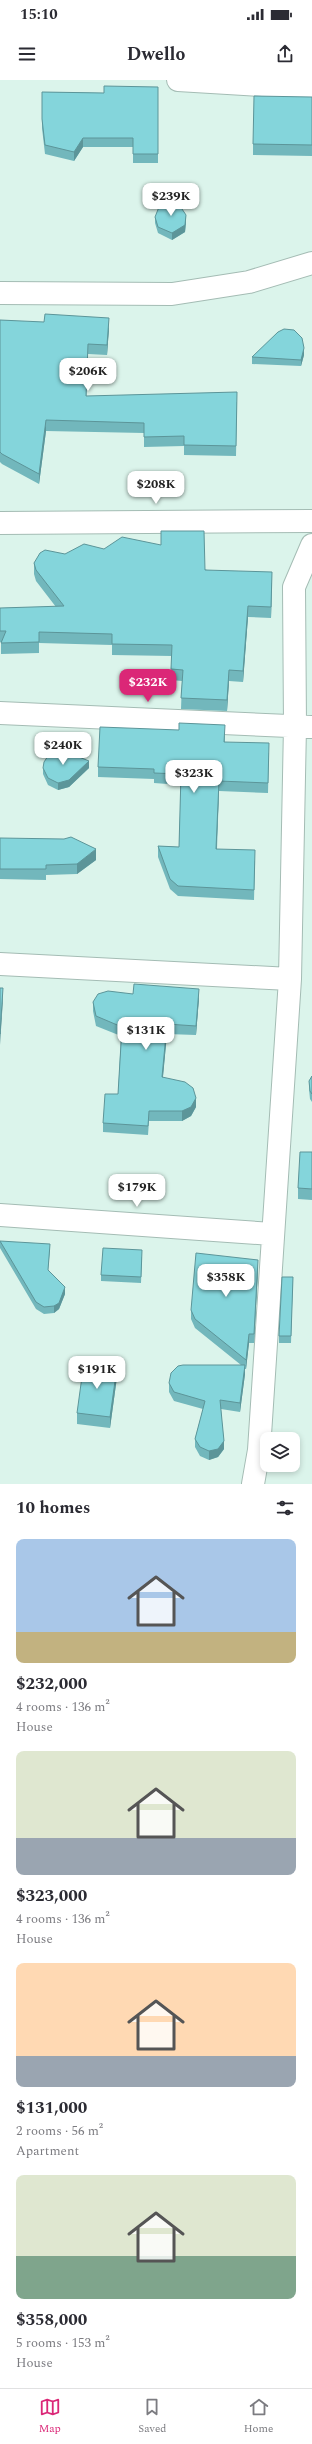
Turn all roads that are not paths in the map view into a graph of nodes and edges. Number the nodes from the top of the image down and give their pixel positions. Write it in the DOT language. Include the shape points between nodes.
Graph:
graph roads {
  1 [pos="178,80"];
  2 [pos="312,88"];
  3 [pos="312,263"];
  4 [pos="0,293"];
  5 [pos="312,521"];
  6 [pos="0,523"];
  7 [pos="312,544"];
  8 [pos="0,713"];
  9 [pos="303,727"];
  10 [pos="0,964"];
  11 [pos="290,979"];
  12 [pos="0,1214"];
  13 [pos="272,1234"];
  14 [pos="253,1484"];
  1 -- 2 [label="street"];
  3 -- 4 [label="street" via="249,282 172,294"];
  5 -- 6 [label="street"];
  7 -- 9 [label="street" via="294,587"];
  8 -- 9 [label="street"];
  9 -- 11 [label="street"];
  10 -- 11 [label="street"];
  11 -- 13 [label="street"];
  12 -- 13 [label="street"];
  13 -- 14 [label="street" via="258,1450"];
}
